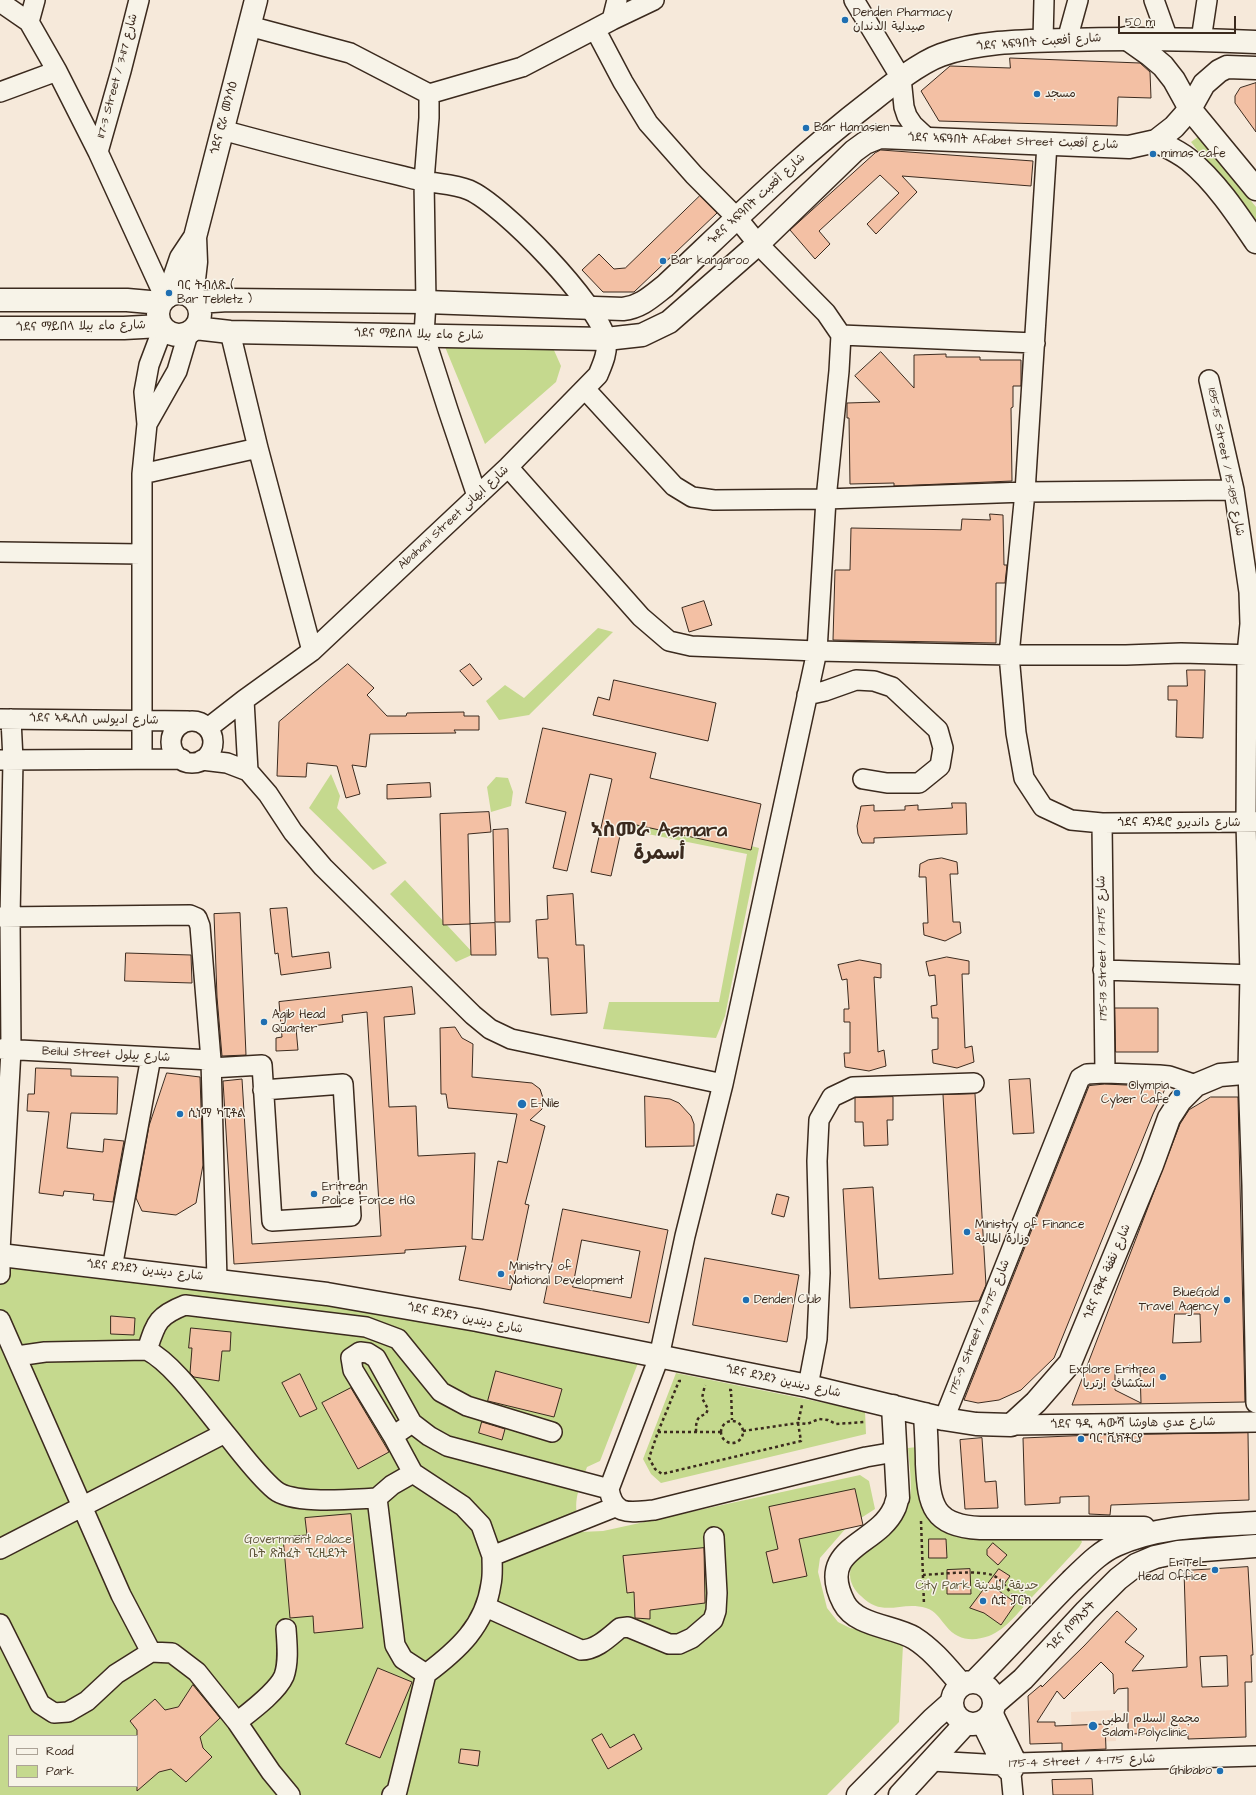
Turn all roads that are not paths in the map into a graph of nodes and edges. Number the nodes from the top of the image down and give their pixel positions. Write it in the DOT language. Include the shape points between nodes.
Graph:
graph roads {
  1 [pos="35,0"];
  2 [pos="139,0"];
  3 [pos="256,0"];
  4 [pos="616,0"];
  5 [pos="654,0"];
  6 [pos="854,0"];
  7 [pos="1044,0"];
  8 [pos="1078,0"];
  9 [pos="1154,0"];
  10 [pos="1207,0"];
  11 [pos="0,2"];
  12 [pos="612,20"];
  13 [pos="29,22"];
  14 [pos="249,26"];
  15 [pos="596,29"];
  16 [pos="1126,38"];
  17 [pos="1168,39"];
  18 [pos="1044,40"];
  19 [pos="1067,40"];
  20 [pos="1201,40"];
  21 [pos="1256,42"];
  22 [pos="1256,68"];
  23 [pos="56,71"];
  24 [pos="901,78"];
  25 [pos="0,92"];
  26 [pos="429,94"];
  27 [pos="1190,109"];
  28 [pos="844,122"];
  29 [pos="222,130"];
  30 [pos="927,138"];
  31 [pos="1156,141"];
  32 [pos="1047,144"];
  33 [pos="98,152"];
  34 [pos="424,181"];
  35 [pos="1256,189"];
  36 [pos="737,218"];
  37 [pos="195,237"];
  38 [pos="1256,242"];
  39 [pos="758,244"];
  40 [pos="165,299"];
  41 [pos="0,300"];
  42 [pos="194,300"];
  43 [pos="426,302"];
  44 [pos="588,306"];
  45 [pos="162,327"];
  46 [pos="0,328"];
  47 [pos="191,331"];
  48 [pos="230,332"];
  49 [pos="424,335"];
  50 [pos="642,335"];
  51 [pos="840,335"];
  52 [pos="606,339"];
  53 [pos="1035,343"];
  54 [pos="1209,380"];
  55 [pos="585,389"];
  56 [pos="147,424"];
  57 [pos="258,448"];
  58 [pos="508,467"];
  59 [pos="142,474"];
  60 [pos="1234,490"];
  61 [pos="1025,492"];
  62 [pos="477,496"];
  63 [pos="826,499"];
  64 [pos="0,552"];
  65 [pos="141,554"];
  66 [pos="312,651"];
  67 [pos="817,651"];
  68 [pos="1009,655"];
  69 [pos="1251,655"];
  70 [pos="807,695"];
  71 [pos="244,700"];
  72 [pos="6,719"];
  73 [pos="142,721"];
  74 [pos="188,721"];
  75 [pos="208,728"];
  76 [pos="142,759"];
  77 [pos="6,760"];
  78 [pos="182,760"];
  79 [pos="202,760"];
  80 [pos="248,771"];
  81 [pos="863,778"];
  82 [pos="1251,822"];
  83 [pos="1102,823"];
  84 [pos="5,918"];
  85 [pos="1103,970"];
  86 [pos="1253,975"];
  87 [pos="5,1049"];
  88 [pos="151,1057"];
  89 [pos="211,1064"];
  90 [pos="1252,1072"];
  91 [pos="1105,1073"];
  92 [pos="974,1083"];
  93 [pos="723,1084"];
  94 [pos="1196,1085"];
  95 [pos="262,1090"];
  96 [pos="1254,1185"];
  97 [pos="0,1251"];
  98 [pos="0,1255"];
  99 [pos="0,1260"];
  100 [pos="112,1268"];
  101 [pos="0,1274"];
  102 [pos="217,1280"];
  103 [pos="0,1320"];
  104 [pos="147,1350"];
  105 [pos="17,1356"];
  106 [pos="659,1357"];
  107 [pos="808,1386"];
  108 [pos="1256,1403"];
  109 [pos="893,1406"];
  110 [pos="935,1417"];
  111 [pos="1256,1422"];
  112 [pos="412,1423"];
  113 [pos="1010,1425"];
  114 [pos="552,1432"];
  115 [pos="224,1433"];
  116 [pos="393,1436"];
  117 [pos="895,1452"];
  118 [pos="413,1472"];
  119 [pos="609,1489"];
  120 [pos="377,1498"];
  121 [pos="82,1507"];
  122 [pos="615,1507"];
  123 [pos="1256,1523"];
  124 [pos="1169,1528"];
  125 [pos="1081,1529"];
  126 [pos="714,1536"];
  127 [pos="1256,1546"];
  128 [pos="0,1549"];
  129 [pos="492,1556"];
  130 [pos="1097,1556"];
  131 [pos="1118,1579"];
  132 [pos="486,1607"];
  133 [pos="0,1624"];
  134 [pos="286,1629"];
  135 [pos="151,1652"];
  136 [pos="426,1674"];
  137 [pos="962,1690"];
  138 [pos="983,1715"];
  139 [pos="237,1722"];
  140 [pos="1256,1756"];
  141 [pos="932,1761"];
  142 [pos="1010,1767"];
  143 [pos="395,1794"];
  144 [pos="290,1795"];
  145 [pos="858,1795"];
  146 [pos="900,1795"];
  147 [pos="1013,1795"];
  1 -- 13 [label="street"];
  2 -- 33 [label="street, 117-3 Street / شارع 117-3"];
  3 -- 14 [label="main road, ጎደና ሮራ መንሳዕ"];
  4 -- 12 [label="street"];
  5 -- 12 [label="street"];
  6 -- 24 [label="street"];
  7 -- 18 [label="street"];
  8 -- 19 [label="street"];
  9 -- 17 [label="street"];
  10 -- 20 [label="street"];
  11 -- 13 [label="street"];
  12 -- 15 [label="street"];
  13 -- 23 [label="street"];
  14 -- 26 [label="street" via="350,53"];
  14 -- 29 [label="main road, ጎደና ሮራ መንሳዕ"];
  15 -- 26 [label="street" via="522,67"];
  15 -- 36 [label="street" via="623,82 648,123"];
  16 -- 17 [label="main road, ጎደና ኣፍዓበት شارع أفعبت"];
  16 -- 19 [label="main road, ጎደና ኣፍዓበት شارع أفعبت"];
  16 -- 27 [label="main road" via="1163,66"];
  17 -- 20 [label="main road, ጎደና ኣፍዓበት شارع أفعبت"];
  18 -- 19 [label="main road, ጎደና ኣፍዓበት شارع أفعبت"];
  18 -- 24 [label="main road, ጎደና ኣፍዓበት شارع أفعبت" via="964,48 939,56"];
  20 -- 21 [label="main road, ጎደና ኣፍዓበት شارع أفعبت"];
  22 -- 27 [label="main road, ጎደና ኣፍዓበት Afabet Street شارع أفعبت" via="1227,67 1219,71 1204,84"];
  23 -- 25 [label="street"];
  23 -- 33 [label="street"];
  24 -- 28 [label="main road, ጎደና ኣፍዓበት شارع أفعبت"];
  24 -- 30 [label="street" via="907,116"];
  26 -- 34 [label="street"];
  27 -- 31 [label="main road, ጎደና ኣፍዓበት Afabet Street شارع أفعبت" via="1174,127"];
  27 -- 35 [label="main road"];
  28 -- 36 [label="main road, ጐደና ኣፍዓበት شارع أفعبت"];
  29 -- 34 [label="street, Abahani Street شارع ابهانى"];
  29 -- 37 [label="main road, ጎደና ሮራ መንሳዕ"];
  30 -- 32 [label="main road, ጎደና ኣፍዓበት Afabet Street شارع أفعبت"];
  30 -- 39 [label="main road, ጎደና ኣፍዓበት Afabet Street شارع أفعبت" via="880,137 865,143"];
  31 -- 32 [label="main road, ጎደና ኣፍዓበት Afabet Street شارع أفعبت" via="1129,147"];
  31 -- 38 [label="main road" via="1177,152 1199,169"];
  32 -- 53 [label="street, ጎደና ዳንዴሮ شارع دانديرو"];
  33 -- 40 [label="street"];
  34 -- 43 [label="street"];
  34 -- 44 [label="street, Abahani Street شارع ابهانى" via="469,190 493,205 521,229"];
  36 -- 39 [label="street"];
  36 -- 44 [label="main road, ጐደና ኣፍዓበት شارع أفعبت" via="645,302 633,308"];
  37 -- 40 [label="main road, ጎደና ሮራ መንሳዕ" via="182,258"];
  37 -- 42 [label="main road, ጎደና ሮራ መንሳዕ"];
  39 -- 50 [label="main road, ጎደና ኣፍዓበት Afabet Street شارع أفعبت" via="670,322"];
  39 -- 51 [label="street" via="826,313"];
  40 -- 41 [label="main road, ጎደና ማይበላ شارع ماء بيلا"];
  40 -- 42 [label="main road" via="175,293 184,293"];
  40 -- 45 [label="main road" via="158,314"];
  42 -- 43 [label="main road"];
  42 -- 47 [label="main road" via="200,315"];
  43 -- 44 [label="main road"];
  43 -- 49 [label="street"];
  44 -- 52 [label="street, Abahani Street شارع ابهانى" via="600,323"];
  45 -- 46 [label="main road, ጎደና ማይበላ شارع ماء بيلا"];
  45 -- 47 [label="main road" via="175,335"];
  45 -- 56 [label="street" via="149,365 144,392"];
  47 -- 48 [label="main road, ጎደና ማይበላ شارع ماء بيلا"];
  47 -- 56 [label="street" via="177,372"];
  48 -- 49 [label="main road, ጎደና ማይበላ شارع ماء بيلا"];
  48 -- 57 [label="street"];
  49 -- 52 [label="main road, ጎደና ማይበላ شارع ماء بيلا"];
  49 -- 62 [label="street"];
  50 -- 52 [label="main road, ጎደና ማይበላ شارع ماء بيلا"];
  51 -- 53 [label="street"];
  51 -- 63 [label="street" via="839,371"];
  52 -- 55 [label="street, Abahani Street شارع ابهانى" via="604,360 598,375"];
  53 -- 61 [label="street, ጎደና ዳንዴሮ شارع دانديرو"];
  54 -- 60 [label="street, 185-15 Street / شارع 185-15"];
  55 -- 58 [label="street, Abahani Street شارع ابهانى"];
  55 -- 63 [label="street" via="674,486 692,496 714,500"];
  56 -- 59 [label="street"];
  57 -- 59 [label="street"];
  57 -- 66 [label="street"];
  58 -- 62 [label="street, Abahani Street شارع ابهانى"];
  58 -- 67 [label="street" via="641,617 670,641 691,646"];
  59 -- 65 [label="street"];
  60 -- 61 [label="street"];
  60 -- 69 [label="street, 185-15 Street / شارع 185-15" via="1249,592"];
  61 -- 63 [label="street"];
  61 -- 68 [label="street, ጎደና ዳንዴሮ شارع دانديرو"];
  62 -- 66 [label="street, Abahani Street شارع ابهانى"];
  63 -- 67 [label="street"];
  64 -- 65 [label="street"];
  65 -- 73 [label="street"];
  66 -- 71 [label="street, Abahani Street شارع ابهانى"];
  67 -- 68 [label="street"];
  67 -- 70 [label="street"];
  68 -- 69 [label="street"];
  68 -- 83 [label="street, ጎደና ዳንዴሮ شارع دانديرو" via="1016,733 1024,778 1044,807 1071,820"];
  69 -- 82 [label="street, 185-15 Street / شارع 185-15"];
  70 -- 81 [label="street" via="856,680 874,681 892,687 938,730 943,748 940,766 919,783 887,784"];
  70 -- 93 [label="street"];
  71 -- 75 [label="street, Abahani Street شارع ابهانى"];
  71 -- 80 [label="street"];
  72 -- 73 [label="street, ጎደና ኣዱሊስ شارع اديولس"];
  72 -- 77 [label="street"];
  73 -- 74 [label="street, ጎደና ኣዱሊስ شارع اديولس"];
  73 -- 76 [label="street"];
  74 -- 75 [label="street" via="199,722"];
  74 -- 78 [label="street" via="176,728 171,742 176,755"];
  75 -- 79 [label="street" via="213,746 207,757"];
  76 -- 77 [label="street"];
  76 -- 78 [label="street"];
  77 -- 84 [label="street"];
  78 -- 79 [label="street"];
  79 -- 80 [label="street" via="227,763"];
  80 -- 93 [label="street" via="268,794 293,832 323,867 490,1029 511,1039"];
  82 -- 83 [label="street, ጎደና ዳንዴሮ شارع دانديرو"];
  82 -- 86 [label="street, 185-15 Street / شارع 185-15"];
  83 -- 85 [label="street, 175-13 Street / شارع 175-13"];
  84 -- 87 [label="street"];
  84 -- 89 [label="street" via="190,915 197,918 200,926"];
  85 -- 86 [label="street"];
  85 -- 91 [label="street, 175-13 Street / شارع 175-13"];
  86 -- 90 [label="street, 185-15 Street / شارع 185-15"];
  87 -- 88 [label="street, Beilul Street شارع بيلول"];
  87 -- 97 [label="street"];
  88 -- 89 [label="street, Beilul Street شارع بيلول"];
  88 -- 100 [label="street"];
  89 -- 95 [label="street, Beilul Street شارع بيلول" via="262,1065"];
  89 -- 102 [label="street"];
  90 -- 94 [label="main road, ጎደና ናቅፋ شارع نقفة" via="1220,1075"];
  90 -- 96 [label="street, 185-15 Street / شارع 185-15"];
  91 -- 94 [label="street, 175-9 Street / شارع 175-9" via="1169,1076"];
  91 -- 110 [label="street, 175-9 Street / شارع 175-9" via="1087,1074 1080,1078"];
  92 -- 107 [label="street" via="853,1087 832,1097 819,1120 817,1160 820,1273 817,1339"];
  93 -- 106 [label="street" via="685,1236"];
  94 -- 113 [label="main road, ጎደና ናቅፋ شارع نقفة" via="1180,1101 1169,1118 1152,1166 1070,1363 1036,1402"];
  95 -- 95 [label="street" via="272,1221 352,1216 343,1084"];
  96 -- 108 [label="street, 185-15 Street / شارع 185-15"];
  98 -- 100 [label="main road, ጎደና ደንደን شارع ديندين"];
  99 -- 101 [label="street"];
  100 -- 102 [label="main road, ጎደና ደንደን شارع ديندين"];
  102 -- 106 [label="main road, ጎደና ደንደን شارع ديندين" via="349,1298 477,1320"];
  103 -- 105 [label="street"];
  104 -- 105 [label="street" via="45,1352"];
  104 -- 114 [label="street" via="156,1323 168,1311 185,1305 366,1327 398,1339 441,1392 467,1406"];
  104 -- 115 [label="street" via="171,1368"];
  105 -- 121 [label="street"];
  106 -- 107 [label="main road, ጎደና ደንደን شارع ديندين"];
  106 -- 119 [label="street"];
  107 -- 109 [label="main road, ጎደና ደንደን شارع ديندين"];
  109 -- 110 [label="main road, ጎደና ደንደን شارع ديندين"];
  109 -- 117 [label="main road"];
  110 -- 113 [label="main road" via="976,1424"];
  110 -- 125 [label="main road" via="928,1486 932,1505 941,1516 964,1527"];
  111 -- 113 [label="street, ጎደና ዓዲ ሓውሻ شارع عدي هاوشا"];
  112 -- 116 [label="street"];
  112 -- 116 [label="street" via="376,1358 360,1352 352,1358 353,1370"];
  112 -- 119 [label="street" via="447,1446"];
  115 -- 120 [label="street" via="276,1491 289,1497 315,1500"];
  115 -- 121 [label="street"];
  116 -- 118 [label="street"];
  117 -- 122 [label="street" via="654,1510 629,1512"];
  117 -- 137 [label="main road" via="898,1498 894,1510 883,1524 849,1551 837,1566 839,1593 845,1606 858,1617 912,1637 932,1651"];
  118 -- 120 [label="street"];
  118 -- 129 [label="street" via="464,1506 482,1524"];
  119 -- 122 [label="street" via="610,1499"];
  120 -- 136 [label="street" via="395,1645 403,1659"];
  121 -- 128 [label="street"];
  121 -- 135 [label="street" via="121,1595"];
  122 -- 129 [label="street"];
  123 -- 124 [label="main road"];
  124 -- 125 [label="main road"];
  124 -- 130 [label="main road" via="1115,1545"];
  125 -- 130 [label="main road"];
  126 -- 132 [label="street" via="716,1611 713,1620 692,1638 679,1644 669,1644 624,1627 599,1645 581,1650"];
  127 -- 131 [label="main road, ጎደና ሰማእታት" via="1178,1552 1155,1557 1136,1565"];
  129 -- 132 [label="street" via="492,1584"];
  130 -- 131 [label="main road"];
  130 -- 137 [label="main road" via="1048,1603 1002,1654"];
  131 -- 138 [label="main road, ጎደና ሰማእታት" via="1023,1679"];
  132 -- 136 [label="street" via="477,1626 454,1653"];
  133 -- 135 [label="street" via="40,1704 54,1713 68,1712 87,1701 116,1674"];
  134 -- 139 [label="street" via="288,1651 284,1676 265,1700"];
  135 -- 139 [label="street" via="172,1653 186,1662"];
  136 -- 143 [label="street"];
  137 -- 138 [label="main road" via="956,1715"];
  137 -- 138 [label="main road" via="986,1687 993,1698"];
  137 -- 145 [label="main road"];
  138 -- 141 [label="main road, ጎደና ሰማእታት"];
  138 -- 142 [label="street"];
  139 -- 144 [label="street"];
  140 -- 142 [label="street, 175-4 Street / شارع 175-4"];
  141 -- 142 [label="street, 175-4 Street / شارع 175-4"];
  141 -- 146 [label="main road, ጎደና ሰማእታት"];
  142 -- 147 [label="street"];
}
